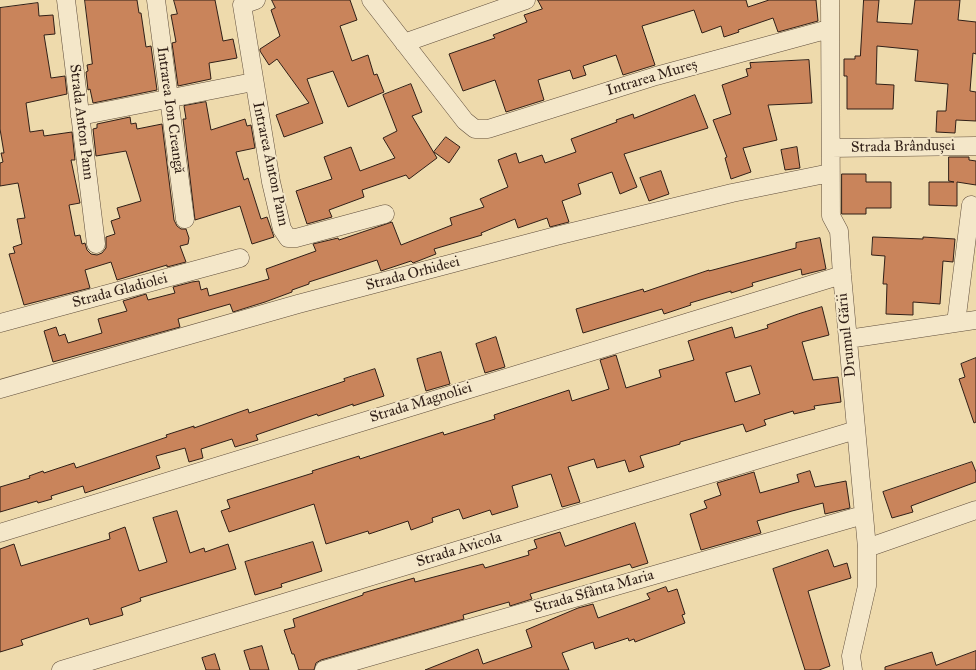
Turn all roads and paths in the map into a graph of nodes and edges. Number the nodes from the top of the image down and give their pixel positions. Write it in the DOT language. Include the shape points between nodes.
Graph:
graph roads {
  1 [pos="66,0"];
  2 [pos="156,0"];
  3 [pos="371,0"];
  4 [pos="526,0"];
  5 [pos="830,0"];
  6 [pos="242,2"];
  7 [pos="829,29"];
  8 [pos="404,43"];
  9 [pos="253,82"];
  10 [pos="169,99"];
  11 [pos="80,116"];
  12 [pos="976,146"];
  13 [pos="831,148"];
  14 [pos="830,173"];
  15 [pos="972,205"];
  16 [pos="386,214"];
  17 [pos="185,219"];
  18 [pos="96,244"];
  19 [pos="240,258"];
  20 [pos="842,275"];
  21 [pos="976,320"];
  22 [pos="0,323"];
  23 [pos="956,323"];
  24 [pos="848,338"];
  25 [pos="0,389"];
  26 [pos="856,430"];
  27 [pos="976,510"];
  28 [pos="864,515"];
  29 [pos="0,533"];
  30 [pos="868,548"];
  31 [pos="61,670"];
  32 [pos="324,670"];
  33 [pos="853,670"];
  1 -- 11 [label="street, Strada Anton Pann"];
  2 -- 10 [label="street, Intrarea Ion Creangă"];
  3 -- 8 [label="street"];
  4 -- 8 [label="street"];
  5 -- 7 [label="street, Drumul Gării"];
  6 -- 9 [label="street, Intrarea Anton Pann"];
  7 -- 8 [label="street, Intrarea Mureș" via="656,76 488,128 475,129 465,121"];
  7 -- 13 [label="street, Drumul Gării"];
  9 -- 10 [label="street"];
  9 -- 16 [label="street, Intrarea Anton Pann" via="271,182 282,229 288,238"];
  10 -- 11 [label="street"];
  10 -- 17 [label="street, Intrarea Ion Creangă"];
  11 -- 18 [label="street, Strada Anton Pann"];
  12 -- 13 [label="street, Strada Brândușei"];
  13 -- 14 [label="street, Drumul Gării"];
  14 -- 20 [label="street, Drumul Gării" via="832,216 839,231"];
  14 -- 25 [label="street, Strada Orhideei" via="556,236 298,304"];
  15 -- 23 [label="street"];
  19 -- 22 [label="street, Strada Gladiolei"];
  20 -- 24 [label="street, Drumul Gării"];
  20 -- 29 [label="street, Strada Magnoliei"];
  21 -- 23 [label="street"];
  23 -- 24 [label="street"];
  24 -- 26 [label="street, Drumul Gării"];
  26 -- 28 [label="street, Drumul Gării"];
  26 -- 31 [label="street, Strada Avicola"];
  27 -- 30 [label="street"];
  28 -- 30 [label="street, Drumul Gării"];
  28 -- 32 [label="street, Strada Sfânta Maria"];
  30 -- 33 [label="street, Drumul Gării" via="867,586 852,656"];
}
